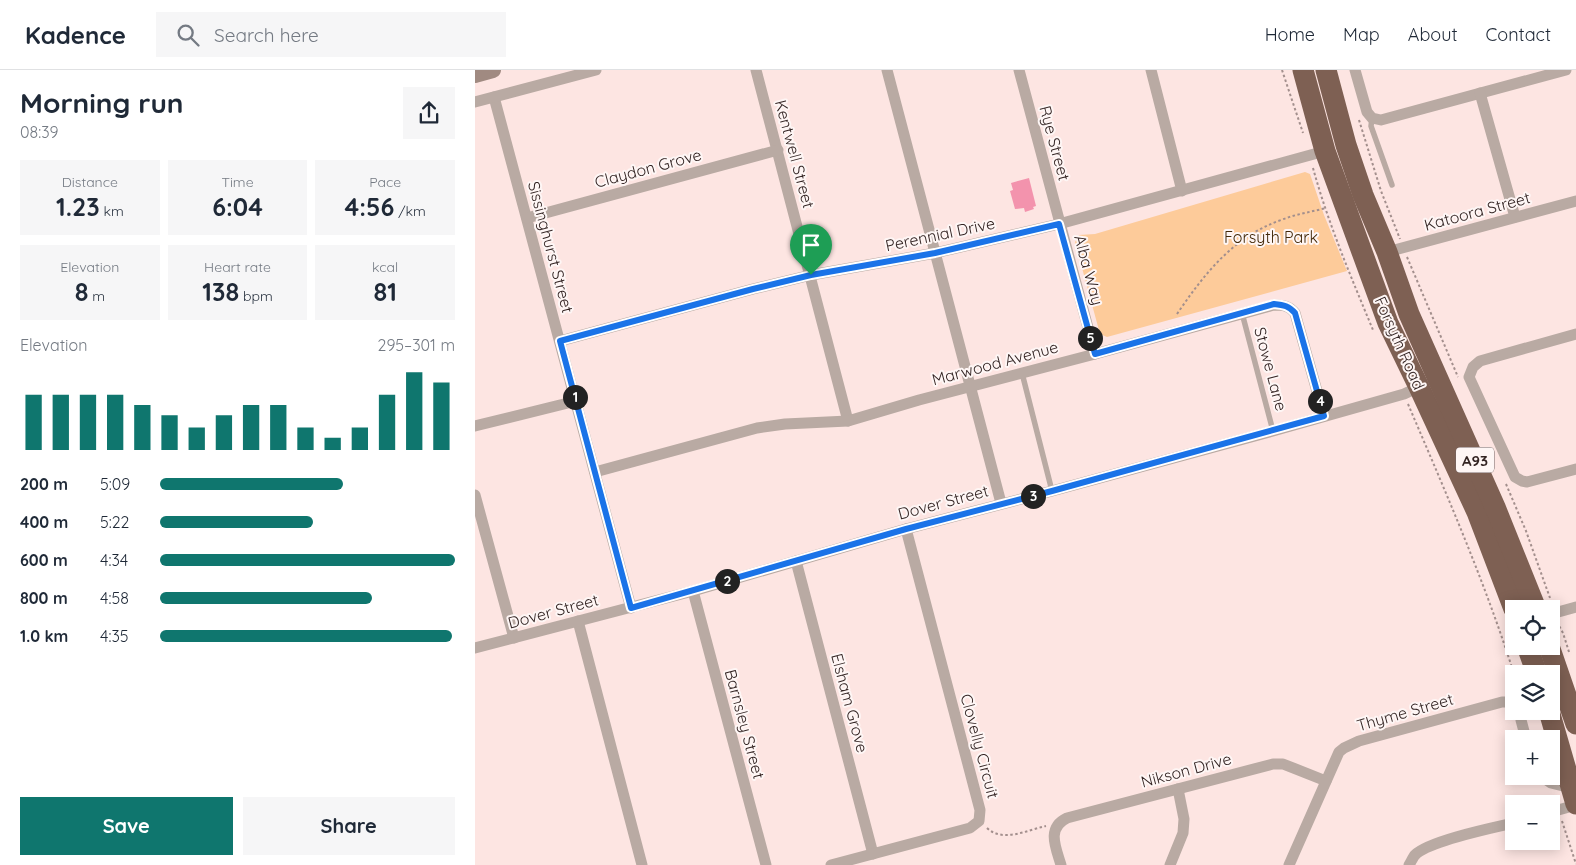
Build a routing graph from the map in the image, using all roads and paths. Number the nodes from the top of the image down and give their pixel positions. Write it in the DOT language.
graph roads {
  1 [pos="493,70"];
  2 [pos="596,70"];
  3 [pos="756,70"];
  4 [pos="887,70"];
  5 [pos="1019,70"];
  6 [pos="1151,70"];
  7 [pos="1303,70"];
  8 [pos="1326,70"];
  9 [pos="1355,70"];
  10 [pos="1566,70"];
  11 [pos="476,75"];
  12 [pos="1481,93"];
  13 [pos="494,97"];
  14 [pos="475,102"];
  15 [pos="1372,118"];
  16 [pos="1346,145"];
  17 [pos="778,150"];
  18 [pos="1325,151"];
  19 [pos="1391,186"];
  20 [pos="1181,191"];
  21 [pos="1576,202"];
  22 [pos="1326,208"];
  23 [pos="1515,217"];
  24 [pos="527,218"];
  25 [pos="1059,224"];
  26 [pos="1387,252"];
  27 [pos="935,253"];
  28 [pos="811,275"];
  29 [pos="1242,313"];
  30 [pos="1177,314"];
  31 [pos="1576,334"];
  32 [pos="560,341"];
  33 [pos="1095,354"];
  34 [pos="1022,373"];
  35 [pos="1429,383"];
  36 [pos="970,387"];
  37 [pos="576,401"];
  38 [pos="1324,416"];
  39 [pos="848,421"];
  40 [pos="475,426"];
  41 [pos="1273,431"];
  42 [pos="1576,469"];
  43 [pos="595,472"];
  44 [pos="1052,491"];
  45 [pos="475,495"];
  46 [pos="1001,503"];
  47 [pos="906,529"];
  48 [pos="480,533"];
  49 [pos="796,561"];
  50 [pos="693,591"];
  51 [pos="1511,600"];
  52 [pos="1531,600"];
  53 [pos="1576,607"];
  54 [pos="631,608"];
  55 [pos="1560,611"];
  56 [pos="578,621"];
  57 [pos="514,638"];
  58 [pos="475,648"];
  59 [pos="1552,655"];
  60 [pos="1505,702"];
  61 [pos="1555,720"];
  62 [pos="1576,724"];
  63 [pos="1567,738"];
  64 [pos="1326,781"];
  65 [pos="1555,785"];
  66 [pos="1177,789"];
  67 [pos="1574,799"];
  68 [pos="1560,807"];
  69 [pos="979,821"];
  70 [pos="1505,825"];
  71 [pos="1051,826"];
  72 [pos="873,854"];
  73 [pos="642,865"];
  74 [pos="766,865"];
  75 [pos="831,865"];
  76 [pos="1061,865"];
  77 [pos="1170,865"];
  78 [pos="1289,865"];
  79 [pos="1409,865"];
  1 -- 11 [label="main road"];
  2 -- 13 [label="street"];
  3 -- 17 [label="street, Kentwell Street"];
  4 -- 27 [label="street"];
  5 -- 25 [label="street, Rye Street"];
  6 -- 20 [label="street"];
  7 -- 18 [label="highway, Forsyth Road / A93"];
  8 -- 16 [label="highway, Forsyth Road / A93"];
  9 -- 15 [label="street"];
  10 -- 12 [label="street"];
  12 -- 15 [label="street"];
  12 -- 23 [label="street"];
  13 -- 14 [label="street"];
  13 -- 24 [label="street, Sissinghurst Street"];
  15 -- 19 [label="lane"];
  16 -- 18 [label="highway"];
  16 -- 26 [label="highway, Forsyth Road / A93"];
  17 -- 24 [label="street, Claydon Grove"];
  17 -- 28 [label="street, Kentwell Street"];
  18 -- 20 [label="street, Perennial Drive"];
  18 -- 35 [label="highway, Forsyth Road / A93"];
  20 -- 25 [label="street, Perennial Drive"];
  21 -- 23 [label="street, Katoora Street"];
  22 -- 30 [label="path"];
  23 -- 26 [label="street, Katoora Street"];
  24 -- 32 [label="street, Sissinghurst Street"];
  25 -- 27 [label="street, Perennial Drive"];
  25 -- 33 [label="street, Alba Way"];
  26 -- 35 [label="highway, Forsyth Road / A93"];
  27 -- 28 [label="street, Perennial Drive"];
  27 -- 36 [label="street"];
  28 -- 32 [label="street, Perennial Drive"];
  28 -- 39 [label="street, Kentwell Street"];
  29 -- 33 [label="street, Marwood Avenue"];
  29 -- 38 [label="street, Marwood Avenue"];
  29 -- 41 [label="lane, Stowe Lane"];
  31 -- 42 [label="street"];
  32 -- 37 [label="street, Sissinghurst Street"];
  33 -- 34 [label="street, Marwood Avenue"];
  34 -- 36 [label="street, Marwood Avenue"];
  34 -- 44 [label="lane"];
  35 -- 38 [label="street, Dover Street"];
  35 -- 51 [label="highway, Forsyth Road / A93"];
  35 -- 52 [label="highway, Forsyth Road / A93"];
  36 -- 39 [label="street, Marwood Avenue"];
  36 -- 46 [label="street"];
  37 -- 40 [label="street"];
  37 -- 43 [label="street, Sissinghurst Street"];
  38 -- 41 [label="street, Dover Street"];
  39 -- 43 [label="street, Marwood Avenue"];
  41 -- 44 [label="street, Dover Street"];
  43 -- 54 [label="street, Sissinghurst Street"];
  44 -- 46 [label="street, Dover Street"];
  45 -- 48 [label="street"];
  46 -- 47 [label="street, Dover Street"];
  47 -- 49 [label="street, Dover Street"];
  47 -- 69 [label="street, Clovelly Circuit"];
  48 -- 57 [label="street"];
  49 -- 50 [label="street, Dover Street"];
  49 -- 72 [label="street, Elsham Grove"];
  50 -- 54 [label="street, Dover Street"];
  50 -- 74 [label="street, Barnsley Street"];
  53 -- 55 [label="street"];
  54 -- 56 [label="street, Dover Street"];
  56 -- 57 [label="street, Dover Street"];
  56 -- 73 [label="street"];
  57 -- 58 [label="street, Dover Street"];
  59 -- 62 [label="highway"];
  60 -- 64 [label="street, Thyme Street"];
  61 -- 63 [label="highway"];
  63 -- 67 [label="highway"];
  64 -- 66 [label="street, Nikson Drive"];
  64 -- 78 [label="street, Thyme Street"];
  65 -- 67 [label="street"];
  66 -- 71 [label="street, Nikson Drive"];
  66 -- 77 [label="street"];
  67 -- 68 [label="street"];
  69 -- 71 [label="path"];
  69 -- 72 [label="street, Clovelly Circuit"];
  70 -- 79 [label="street"];
  71 -- 76 [label="street"];
  72 -- 75 [label="street, Clovelly Circuit"];
}
